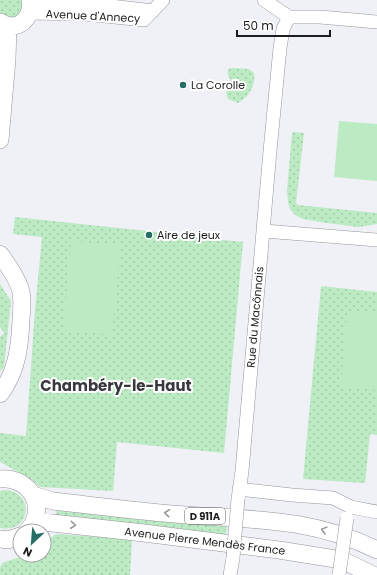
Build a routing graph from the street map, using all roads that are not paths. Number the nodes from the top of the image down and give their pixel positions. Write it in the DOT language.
graph roads {
  1 [pos="163,0"];
  2 [pos="264,0"];
  3 [pos="33,4"];
  4 [pos="289,17"];
  5 [pos="377,22"];
  6 [pos="4,23"];
  7 [pos="0,140"];
  8 [pos="264,231"];
  9 [pos="377,240"];
  10 [pos="0,254"];
  11 [pos="0,394"];
  12 [pos="0,480"];
  13 [pos="238,494"];
  14 [pos="33,495"];
  15 [pos="349,512"];
  16 [pos="377,512"];
  17 [pos="31,523"];
  18 [pos="52,527"];
  19 [pos="0,539"];
  20 [pos="12,539"];
  21 [pos="377,550"];
  22 [pos="230,575"];
  23 [pos="339,575"];
  24 [pos="373,575"];
  1 -- 3 [label="street, Avenue d'Annecy"];
  2 -- 4 [label="street"];
  3 -- 6 [label="main road"];
  4 -- 5 [label="street"];
  4 -- 8 [label="street, Rue du Macônnais"];
  6 -- 7 [label="main road"];
  8 -- 9 [label="street"];
  8 -- 13 [label="street, Rue du Macônnais"];
  10 -- 11 [label="main road"];
  12 -- 14 [label="main road"];
  13 -- 15 [label="street"];
  13 -- 22 [label="street, Rue du Macônnais, bridge"];
  14 -- 17 [label="main road"];
  21 -- 14 [label="main road, Avenue Pierre Mendès France / D 911A, one-way"];
  15 -- 16 [label="street"];
  15 -- 23 [label="street, bridge"];
  18 -- 24 [label="main road, Avenue Pierre Mendès France / D 911A, one-way"];
  19 -- 20 [label="main road"];
}
